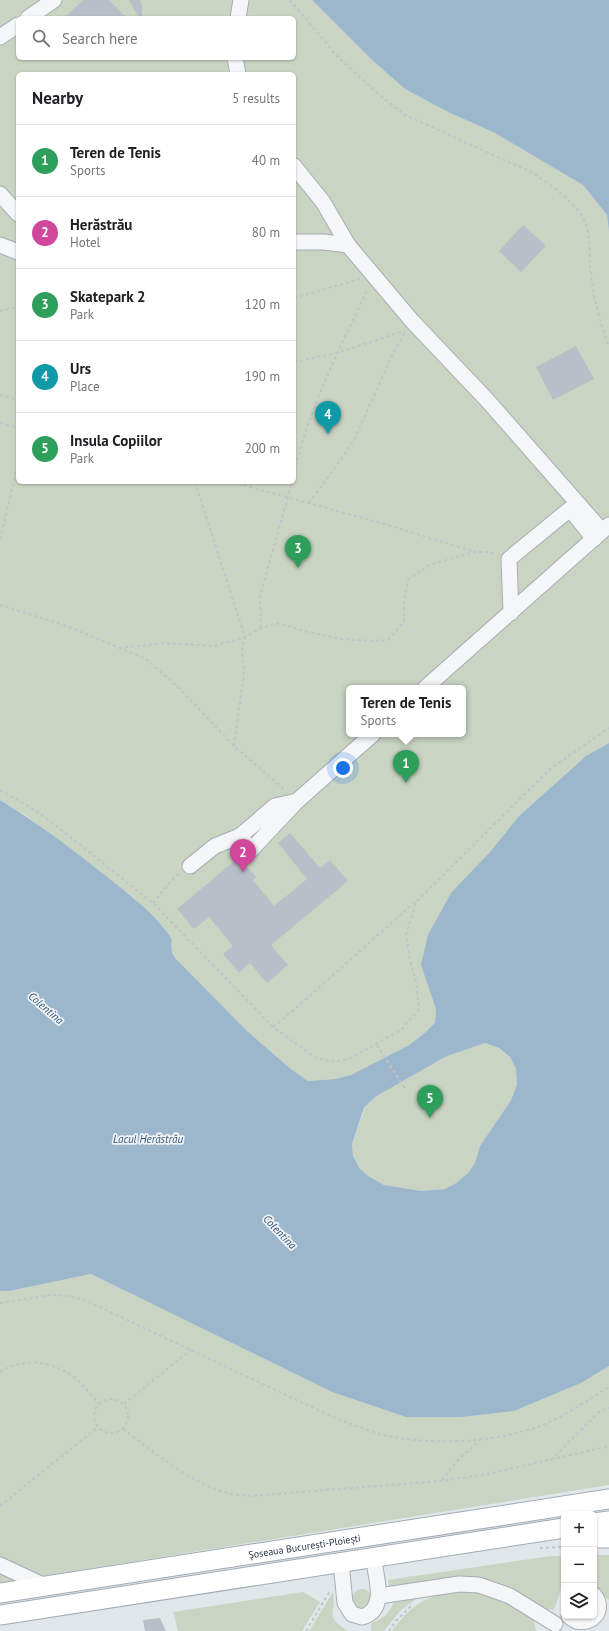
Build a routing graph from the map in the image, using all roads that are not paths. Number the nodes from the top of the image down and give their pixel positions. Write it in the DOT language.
graph roads {
  1 [pos="54,0"];
  2 [pos="241,0"];
  3 [pos="31,16"];
  4 [pos="238,16"];
  5 [pos="16,26"];
  6 [pos="0,37"];
  7 [pos="235,60"];
  8 [pos="238,72"];
  9 [pos="296,168"];
  10 [pos="0,194"];
  11 [pos="16,212"];
  12 [pos="296,242"];
  13 [pos="0,245"];
  14 [pos="348,245"];
  15 [pos="16,251"];
  16 [pos="604,529"];
  17 [pos="511,613"];
  18 [pos="429,685"];
  19 [pos="370,737"];
  20 [pos="190,866"];
  21 [pos="609,1499"];
  22 [pos="609,1521"];
  23 [pos="597,1523"];
  24 [pos="561,1528"];
  25 [pos="597,1538"];
  26 [pos="609,1538"];
  27 [pos="561,1539"];
  28 [pos="467,1542"];
  29 [pos="373,1557"];
  30 [pos="341,1562"];
  31 [pos="0,1565"];
  32 [pos="46,1586"];
  33 [pos="0,1593"];
  34 [pos="379,1596"];
  35 [pos="601,1604"];
  36 [pos="0,1615"];
  37 [pos="561,1616"];
  38 [pos="363,1624"];
  39 [pos="579,1625"];
  40 [pos="552,1627"];
  1 -- 3 [label="street"];
  2 -- 4 [label="street"];
  5 -- 6 [label="street"];
  7 -- 8 [label="street"];
  9 -- 14 [label="street"];
  10 -- 11 [label="street"];
  12 -- 14 [label="street"];
  13 -- 15 [label="street"];
  14 -- 16 [label="street"];
  16 -- 17 [label="street"];
  16 -- 17 [label="street"];
  17 -- 18 [label="street"];
  19 -- 20 [label="street"];
  21 -- 32 [label="main road, Șoseaua București-Ploiești"];
  22 -- 23 [label="main road"];
  24 -- 28 [label="main road"];
  25 -- 26 [label="main road"];
  27 -- 28 [label="main road"];
  28 -- 29 [label="main road"];
  29 -- 30 [label="main road"];
  29 -- 34 [label="street"];
  30 -- 36 [label="main road"];
  30 -- 38 [label="street"];
  31 -- 32 [label="street"];
  32 -- 33 [label="main road, Șoseaua București-Ploiești"];
  34 -- 38 [label="street"];
  34 -- 40 [label="street"];
  35 -- 39 [label="street"];
  37 -- 40 [label="street"];
}
